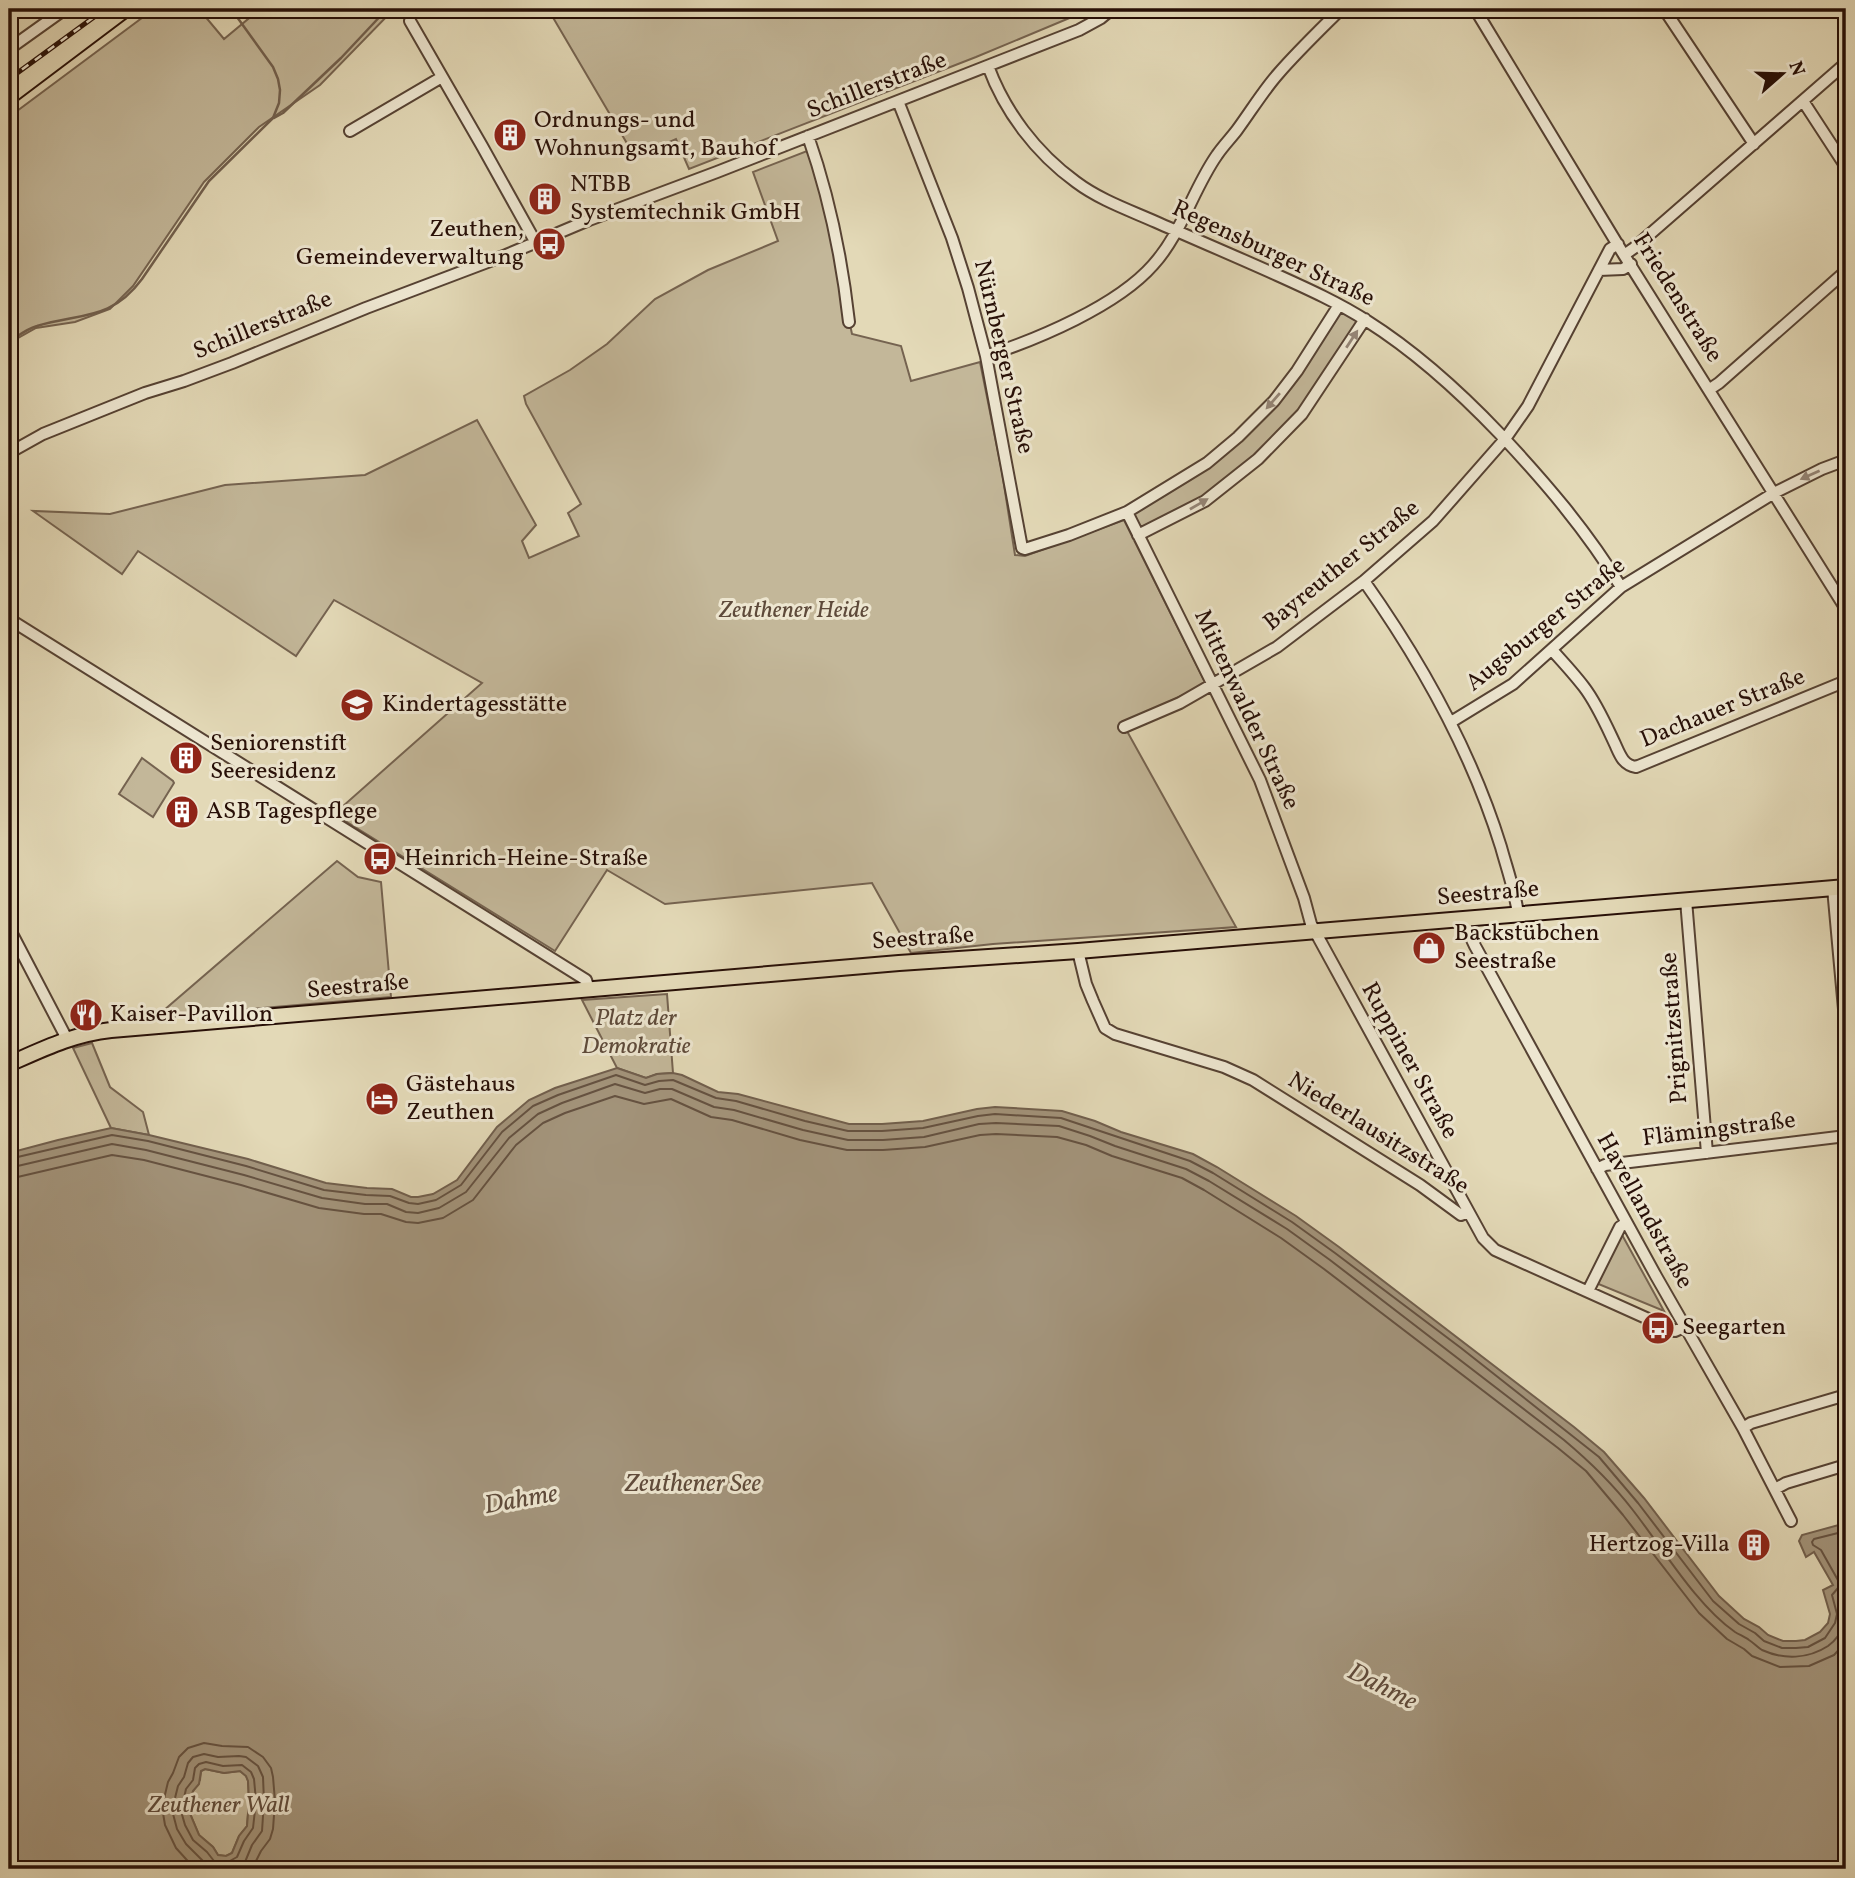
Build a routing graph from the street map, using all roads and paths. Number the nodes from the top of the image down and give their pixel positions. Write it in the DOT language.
graph roads {
  1 [pos="65,9"];
  2 [pos="1112,9"];
  3 [pos="1341,9"];
  4 [pos="1475,9"];
  5 [pos="1664,9"];
  6 [pos="410,22"];
  7 [pos="9,49"];
  8 [pos="1846,63"];
  9 [pos="988,66"];
  10 [pos="442,77"];
  11 [pos="898,101"];
  12 [pos="1803,101"];
  13 [pos="350,131"];
  14 [pos="808,136"];
  15 [pos="1754,144"];
  16 [pos="1846,167"];
  17 [pos="1177,231"];
  18 [pos="536,243"];
  19 [pos="1618,244"];
  20 [pos="1628,260"];
  21 [pos="1600,270"];
  22 [pos="1846,271"];
  23 [pos="1339,305"];
  24 [pos="1365,319"];
  25 [pos="849,322"];
  26 [pos="986,356"];
  27 [pos="1710,389"];
  28 [pos="1505,439"];
  29 [pos="9,453"];
  30 [pos="1846,460"];
  31 [pos="1774,493"];
  32 [pos="1127,512"];
  33 [pos="1138,535"];
  34 [pos="1364,581"];
  35 [pos="1621,587"];
  36 [pos="1846,609"];
  37 [pos="9,619"];
  38 [pos="1552,650"];
  39 [pos="1846,681"];
  40 [pos="1212,684"];
  41 [pos="1451,722"];
  42 [pos="1124,727"];
  43 [pos="1840,887"];
  44 [pos="1686,900"];
  45 [pos="1518,914"];
  46 [pos="1465,919"];
  47 [pos="9,928"];
  48 [pos="1315,931"];
  49 [pos="1079,951"];
  50 [pos="589,989"];
  51 [pos="1846,1031"];
  52 [pos="67,1039"];
  53 [pos="9,1065"];
  54 [pos="1846,1136"];
  55 [pos="1707,1153"];
  56 [pos="1597,1169"];
  57 [pos="1468,1212"];
  58 [pos="1626,1223"];
  59 [pos="1588,1291"];
  60 [pos="1684,1327"];
  61 [pos="1846,1395"];
  62 [pos="1743,1428"];
  63 [pos="1846,1465"];
  64 [pos="1775,1489"];
  65 [pos="1791,1521"];
  1 -- 7 [label="street"];
  2 -- 9 [label="street, Schillerstraße"];
  3 -- 17 [label="street"];
  4 -- 19 [label="street, Friedenstraße"];
  5 -- 15 [label="street"];
  6 -- 10 [label="street"];
  8 -- 12 [label="street"];
  9 -- 11 [label="street, Schillerstraße"];
  9 -- 17 [label="street, Regensburger Straße"];
  10 -- 13 [label="street"];
  10 -- 18 [label="street"];
  11 -- 14 [label="street, Schillerstraße"];
  11 -- 26 [label="street, Nürnberger Straße"];
  12 -- 15 [label="street"];
  12 -- 16 [label="street"];
  14 -- 18 [label="street, Schillerstraße"];
  14 -- 25 [label="street"];
  15 -- 20 [label="street"];
  17 -- 23 [label="street, Regensburger Straße"];
  17 -- 26 [label="street"];
  18 -- 29 [label="street, Schillerstraße"];
  19 -- 20 [label="street, Friedenstraße"];
  19 -- 21 [label="street, Bayreuther Straße"];
  20 -- 21 [label="street"];
  20 -- 27 [label="street, Friedenstraße"];
  21 -- 28 [label="street, Bayreuther Straße"];
  22 -- 27 [label="street"];
  23 -- 24 [label="street, Regensburger Straße"];
  23 -- 32 [label="street, one-way"];
  24 -- 28 [label="street, Regensburger Straße"];
  33 -- 24 [label="street, one-way"];
  26 -- 32 [label="street, Nürnberger Straße"];
  27 -- 31 [label="street, Friedenstraße"];
  28 -- 34 [label="street, Bayreuther Straße"];
  28 -- 35 [label="street, Regensburger Straße"];
  30 -- 31 [label="street, Augsburger Straße, one-way"];
  31 -- 35 [label="street, Augsburger Straße"];
  31 -- 36 [label="street, Friedenstraße"];
  32 -- 33 [label="street, Mittenwalder Straße"];
  33 -- 40 [label="street, Mittenwalder Straße"];
  34 -- 40 [label="street, Bayreuther Straße"];
  34 -- 41 [label="street"];
  35 -- 38 [label="street, Augsburger Straße"];
  37 -- 50 [label="street"];
  38 -- 39 [label="street, Dachauer Straße"];
  38 -- 41 [label="street, Augsburger Straße"];
  40 -- 42 [label="street, Bayreuther Straße"];
  40 -- 48 [label="street, Mittenwalder Straße"];
  41 -- 45 [label="street"];
  43 -- 44 [label="main road, Seestraße"];
  43 -- 51 [label="street"];
  44 -- 45 [label="main road, Seestraße"];
  44 -- 55 [label="street, Prignitzstraße"];
  45 -- 46 [label="main road, Seestraße"];
  46 -- 48 [label="main road, Seestraße"];
  46 -- 56 [label="street, Havellandstraße"];
  47 -- 52 [label="street"];
  48 -- 49 [label="main road, Seestraße"];
  48 -- 57 [label="street, Ruppiner Straße"];
  49 -- 50 [label="main road, Seestraße"];
  49 -- 57 [label="street, Niederlausitzstraße"];
  50 -- 52 [label="main road, Seestraße"];
  52 -- 53 [label="main road, Seestraße"];
  54 -- 55 [label="street, Flämingstraße"];
  55 -- 56 [label="street, Flämingstraße"];
  56 -- 58 [label="street, Havellandstraße"];
  57 -- 59 [label="street, Niederlausitzstraße"];
  58 -- 59 [label="street"];
  58 -- 60 [label="street, Havellandstraße"];
  59 -- 60 [label="street, Niederlausitzstraße"];
  60 -- 62 [label="street, Havellandstraße"];
  61 -- 62 [label="street"];
  62 -- 64 [label="street, Havellandstraße"];
  63 -- 64 [label="street"];
  64 -- 65 [label="street, Havellandstraße"];
}
